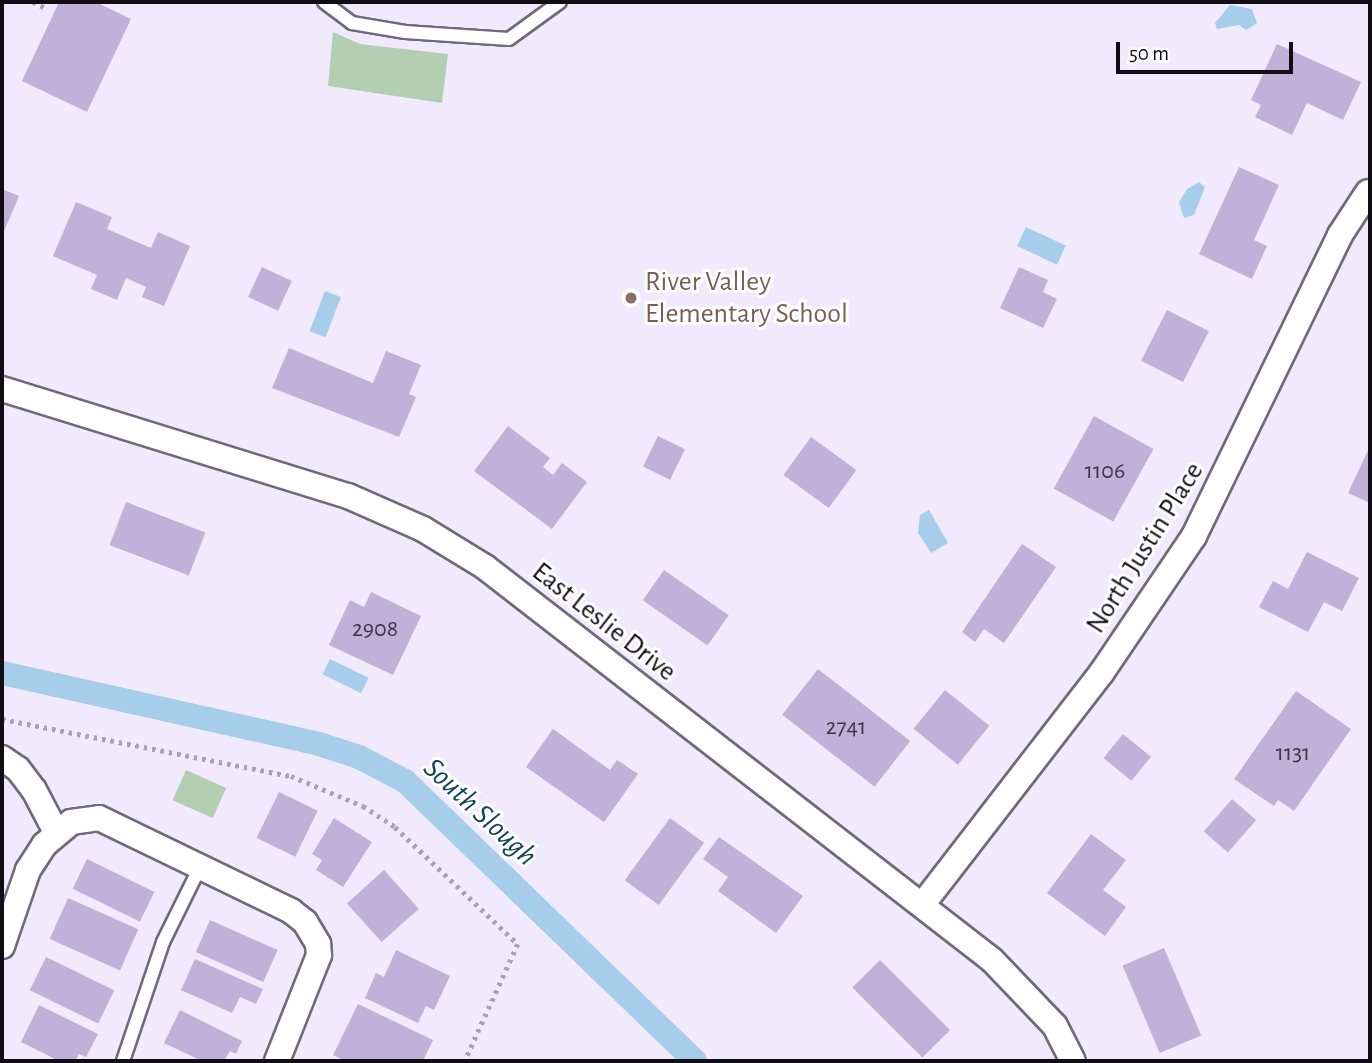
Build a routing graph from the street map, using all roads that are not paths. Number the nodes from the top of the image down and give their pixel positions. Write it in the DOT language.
graph roads {
  1 [pos="324,2"];
  2 [pos="560,2"];
  3 [pos="1368,192"];
  4 [pos="2,389"];
  5 [pos="2,758"];
  6 [pos="56,832"];
  7 [pos="200,867"];
  8 [pos="922,905"];
  9 [pos="2,946"];
  10 [pos="123,1061"];
  11 [pos="277,1061"];
  12 [pos="1073,1061"];
  1 -- 2 [label="lane"];
  3 -- 8 [label="street, North Justin Place"];
  4 -- 8 [label="street, East Leslie Drive"];
  5 -- 6 [label="street"];
  6 -- 7 [label="street"];
  6 -- 9 [label="street"];
  7 -- 10 [label="lane"];
  7 -- 11 [label="street"];
  8 -- 12 [label="street, East Leslie Drive"];
}
